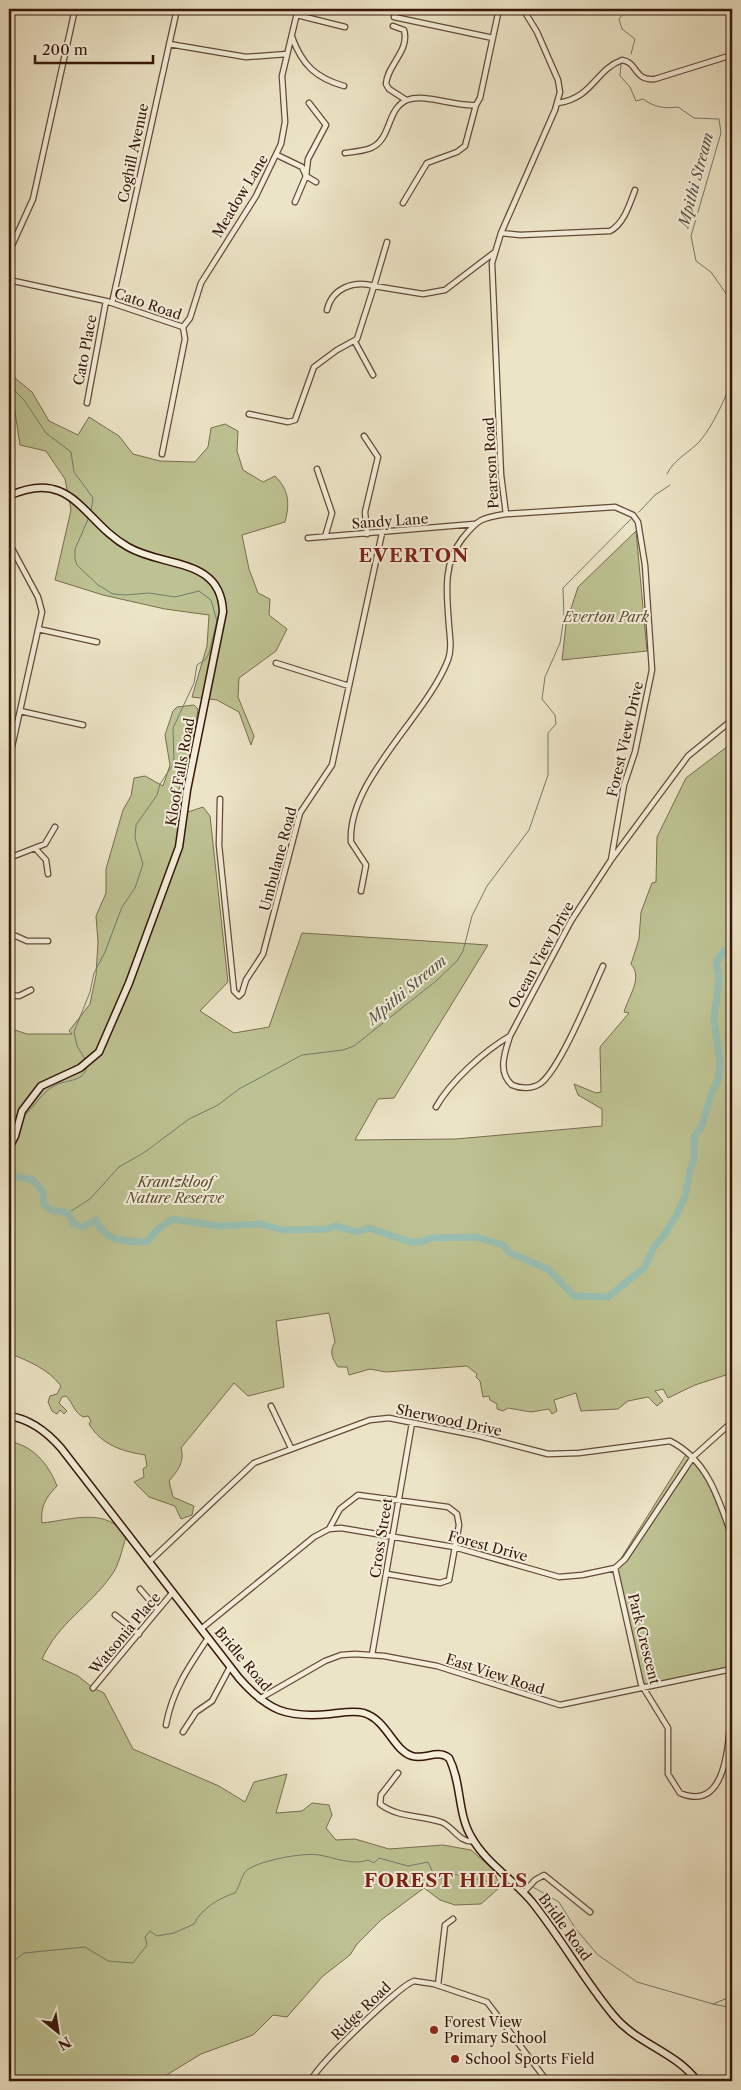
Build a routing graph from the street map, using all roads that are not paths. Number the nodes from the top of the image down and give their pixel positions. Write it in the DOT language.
graph roads {
  1 [pos="75,9"];
  2 [pos="177,9"];
  3 [pos="298,9"];
  4 [pos="498,9"];
  5 [pos="523,9"];
  6 [pos="297,16"];
  7 [pos="394,17"];
  8 [pos="393,26"];
  9 [pos="345,27"];
  10 [pos="292,37"];
  11 [pos="493,38"];
  12 [pos="169,44"];
  13 [pos="287,54"];
  14 [pos="732,55"];
  15 [pos="344,86"];
  16 [pos="406,100"];
  17 [pos="558,102"];
  18 [pos="309,103"];
  19 [pos="476,105"];
  20 [pos="345,153"];
  21 [pos="277,155"];
  22 [pos="306,176"];
  23 [pos="316,182"];
  24 [pos="635,190"];
  25 [pos="295,202"];
  26 [pos="403,204"];
  27 [pos="501,233"];
  28 [pos="387,242"];
  29 [pos="9,252"];
  30 [pos="495,252"];
  31 [pos="9,280"];
  32 [pos="374,286"];
  33 [pos="106,301"];
  34 [pos="112,303"];
  35 [pos="327,310"];
  36 [pos="183,327"];
  37 [pos="355,342"];
  38 [pos="373,375"];
  39 [pos="87,403"];
  40 [pos="249,414"];
  41 [pos="364,436"];
  42 [pos="162,454"];
  43 [pos="317,469"];
  44 [pos="9,496"];
  45 [pos="506,514"];
  46 [pos="474,524"];
  47 [pos="382,533"];
  48 [pos="367,534"];
  49 [pos="325,537"];
  50 [pos="308,538"];
  51 [pos="9,543"];
  52 [pos="38,629"];
  53 [pos="97,642"];
  54 [pos="276,663"];
  55 [pos="349,686"];
  56 [pos="20,711"];
  57 [pos="732,720"];
  58 [pos="83,725"];
  59 [pos="9,760"];
  60 [pos="220,800"];
  61 [pos="55,827"];
  62 [pos="35,848"];
  63 [pos="9,858"];
  64 [pos="611,860"];
  65 [pos="48,874"];
  66 [pos="361,891"];
  67 [pos="9,896"];
  68 [pos="9,906"];
  69 [pos="9,933"];
  70 [pos="48,941"];
  71 [pos="603,966"];
  72 [pos="31,990"];
  73 [pos="9,995"];
  74 [pos="510,1036"];
  75 [pos="436,1108"];
  76 [pos="9,1148"];
  77 [pos="271,1406"];
  78 [pos="9,1416"];
  79 [pos="732,1422"];
  80 [pos="412,1423"];
  81 [pos="291,1448"];
  82 [pos="693,1457"];
  83 [pos="399,1500"];
  84 [pos="329,1529"];
  85 [pos="393,1536"];
  86 [pos="732,1537"];
  87 [pos="454,1547"];
  88 [pos="150,1561"];
  89 [pos="615,1568"];
  90 [pos="387,1574"];
  91 [pos="140,1589"];
  92 [pos="173,1592"];
  93 [pos="158,1610"];
  94 [pos="114,1615"];
  95 [pos="202,1629"];
  96 [pos="139,1634"];
  97 [pos="208,1638"];
  98 [pos="372,1655"];
  99 [pos="230,1667"];
  100 [pos="732,1669"];
  101 [pos="94,1688"];
  102 [pos="642,1688"];
  103 [pos="259,1699"];
  104 [pos="732,1705"];
  105 [pos="166,1725"];
  106 [pos="183,1732"];
  107 [pos="398,1773"];
  108 [pos="473,1841"];
  109 [pos="524,1892"];
  110 [pos="590,1912"];
  111 [pos="453,1919"];
  112 [pos="438,1985"];
  113 [pos="311,2081"];
  114 [pos="547,2081"];
  115 [pos="697,2081"];
  1 -- 29 [label="street"];
  2 -- 12 [label="street, Coghill Avenue"];
  3 -- 6 [label="street, Meadow Lane"];
  4 -- 11 [label="street"];
  5 -- 17 [label="street"];
  6 -- 9 [label="street"];
  6 -- 10 [label="street, Meadow Lane"];
  7 -- 11 [label="street"];
  8 -- 16 [label="street"];
  10 -- 13 [label="street, Meadow Lane"];
  10 -- 15 [label="street"];
  11 -- 19 [label="street"];
  12 -- 13 [label="street"];
  12 -- 34 [label="street, Coghill Avenue"];
  13 -- 21 [label="street, Meadow Lane"];
  14 -- 17 [label="street"];
  16 -- 19 [label="street"];
  16 -- 20 [label="street"];
  17 -- 27 [label="street, Pearson Road"];
  18 -- 22 [label="street"];
  19 -- 26 [label="street"];
  21 -- 22 [label="street"];
  21 -- 36 [label="street, Meadow Lane"];
  22 -- 23 [label="street"];
  22 -- 25 [label="street"];
  24 -- 27 [label="street"];
  27 -- 30 [label="street, Pearson Road"];
  28 -- 32 [label="street"];
  30 -- 32 [label="street"];
  30 -- 45 [label="street, Pearson Road"];
  31 -- 33 [label="street, Cato Road"];
  32 -- 35 [label="street"];
  32 -- 37 [label="street"];
  33 -- 34 [label="street, Cato Road"];
  33 -- 39 [label="street, Cato Place"];
  34 -- 36 [label="street, Cato Road"];
  36 -- 42 [label="street, Cato Road"];
  37 -- 38 [label="street"];
  37 -- 40 [label="street"];
  41 -- 48 [label="street"];
  43 -- 49 [label="street"];
  44 -- 76 [label="main road, Kloof Falls Road"];
  45 -- 46 [label="street, Pearson Road"];
  45 -- 64 [label="street, Forest View Drive"];
  46 -- 47 [label="street, Sandy Lane"];
  46 -- 66 [label="street, Pearson Road"];
  47 -- 48 [label="street, Sandy Lane"];
  47 -- 55 [label="street, Umbulane Road"];
  48 -- 49 [label="street, Sandy Lane"];
  49 -- 50 [label="street, Sandy Lane"];
  51 -- 52 [label="street"];
  52 -- 53 [label="street"];
  52 -- 56 [label="street"];
  54 -- 55 [label="street"];
  55 -- 60 [label="street, Umbulane Road"];
  56 -- 58 [label="street"];
  56 -- 59 [label="street"];
  57 -- 64 [label="street, Ocean View Drive"];
  61 -- 62 [label="street"];
  62 -- 63 [label="street"];
  62 -- 65 [label="street"];
  64 -- 74 [label="street, Ocean View Drive"];
  67 -- 68 [label="street"];
  69 -- 70 [label="street"];
  71 -- 74 [label="street, Ocean View Drive"];
  72 -- 73 [label="street"];
  74 -- 75 [label="street"];
  77 -- 81 [label="street"];
  78 -- 88 [label="main road, Bridle Road"];
  79 -- 82 [label="street"];
  80 -- 81 [label="street, Sherwood Drive"];
  80 -- 82 [label="street, Sherwood Drive"];
  80 -- 83 [label="street, Cross Street"];
  81 -- 88 [label="street, Sherwood Drive"];
  82 -- 86 [label="street"];
  82 -- 89 [label="street"];
  83 -- 84 [label="street"];
  83 -- 85 [label="street, Cross Street"];
  83 -- 87 [label="street"];
  84 -- 85 [label="street, Forest Drive"];
  84 -- 95 [label="street"];
  85 -- 87 [label="street, Forest Drive"];
  85 -- 90 [label="street, Cross Street"];
  87 -- 89 [label="street, Forest Drive"];
  87 -- 90 [label="street"];
  88 -- 92 [label="main road, Bridle Road"];
  89 -- 102 [label="street, Park Crescent"];
  90 -- 98 [label="street, Cross Street"];
  91 -- 93 [label="street"];
  92 -- 93 [label="street, Watsonia Place"];
  92 -- 95 [label="main road, Bridle Road"];
  93 -- 96 [label="street, Watsonia Place"];
  94 -- 96 [label="street"];
  95 -- 97 [label="main road, Bridle Road"];
  96 -- 101 [label="street, Watsonia Place"];
  97 -- 99 [label="main road, Bridle Road"];
  97 -- 105 [label="street"];
  98 -- 102 [label="street, East View Road"];
  98 -- 103 [label="street, East View Road"];
  99 -- 103 [label="main road, Bridle Road"];
  99 -- 106 [label="street"];
  100 -- 102 [label="street, East View Road"];
  102 -- 104 [label="street, Park Crescent"];
  103 -- 108 [label="main road, Bridle Road"];
  107 -- 108 [label="street"];
  108 -- 109 [label="main road, Bridle Road"];
  109 -- 110 [label="street"];
  109 -- 115 [label="main road, Bridle Road"];
  111 -- 112 [label="street"];
  112 -- 113 [label="street, Ridge Road"];
  112 -- 114 [label="street, Ridge Road"];
}
